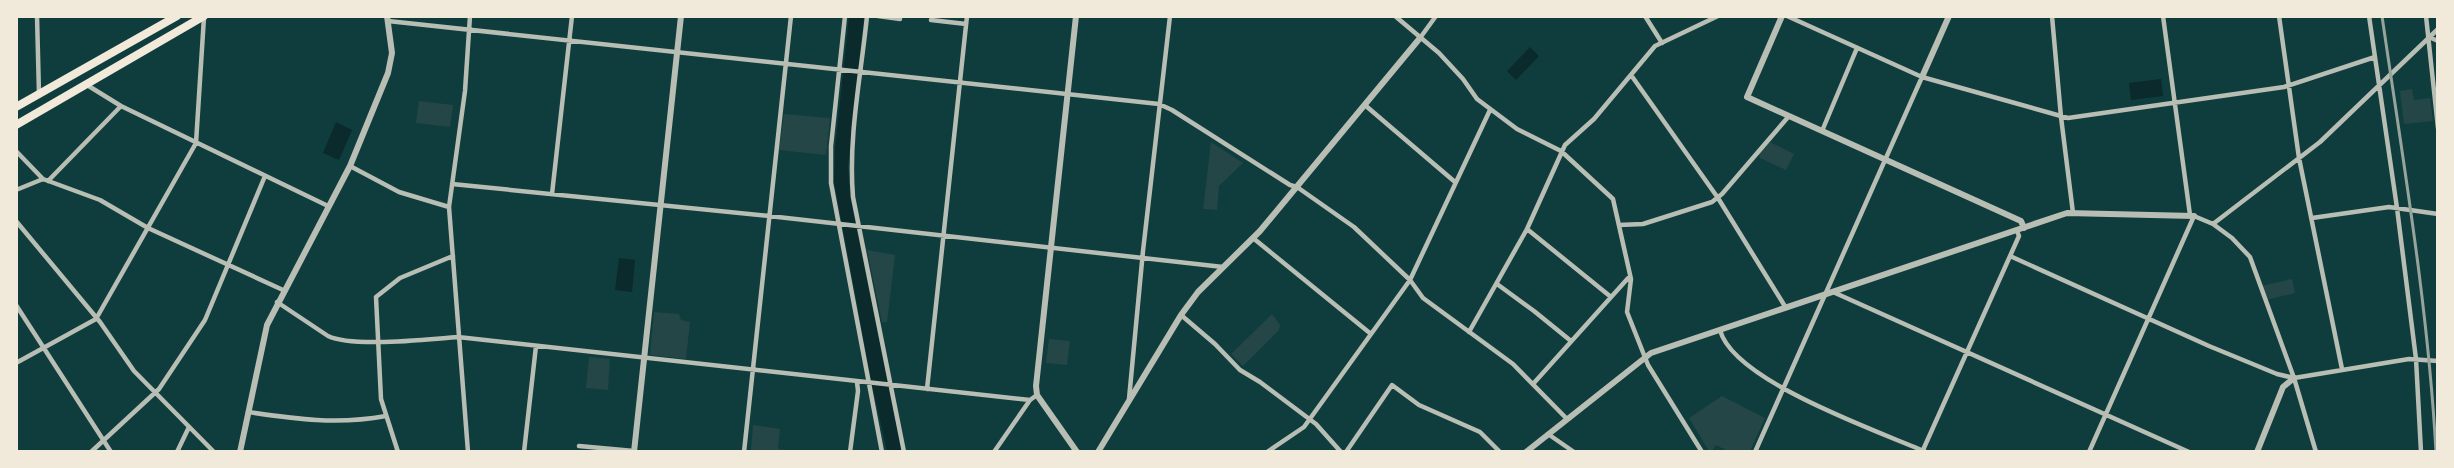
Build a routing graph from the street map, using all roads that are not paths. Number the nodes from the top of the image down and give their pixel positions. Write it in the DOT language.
graph roads {
  1 [pos="37,16"];
  2 [pos="178,16"];
  3 [pos="470,16"];
  4 [pos="572,16"];
  5 [pos="681,16"];
  6 [pos="791,16"];
  7 [pos="845,16"];
  8 [pos="867,16"];
  9 [pos="878,16"];
  10 [pos="967,16"];
  11 [pos="1076,16"];
  12 [pos="1170,16"];
  13 [pos="1395,16"];
  14 [pos="1436,16"];
  15 [pos="1645,16"];
  16 [pos="1718,16"];
  17 [pos="1782,16"];
  18 [pos="1787,16"];
  19 [pos="1948,16"];
  20 [pos="2052,16"];
  21 [pos="2163,16"];
  22 [pos="2278,16"];
  23 [pos="2369,16"];
  24 [pos="2426,16"];
  25 [pos="204,17"];
  26 [pos="387,19"];
  27 [pos="900,19"];
  28 [pos="930,20"];
  29 [pos="966,24"];
  30 [pos="189,26"];
  31 [pos="471,28"];
  32 [pos="2438,29"];
  33 [pos="2429,37"];
  34 [pos="1420,38"];
  35 [pos="569,40"];
  36 [pos="2438,41"];
  37 [pos="1662,43"];
  38 [pos="1857,48"];
  39 [pos="677,51"];
  40 [pos="2375,57"];
  41 [pos="786,63"];
  42 [pos="841,70"];
  43 [pos="860,71"];
  44 [pos="1631,75"];
  45 [pos="1922,77"];
  46 [pos="959,81"];
  47 [pos="85,84"];
  48 [pos="2288,85"];
  49 [pos="2379,86"];
  50 [pos="39,94"];
  51 [pos="1068,94"];
  52 [pos="2175,102"];
  53 [pos="1159,104"];
  54 [pos="121,106"];
  55 [pos="1366,106"];
  56 [pos="16,107"];
  57 [pos="1490,110"];
  58 [pos="1789,116"];
  59 [pos="2061,117"];
  60 [pos="16,125"];
  61 [pos="2438,128"];
  62 [pos="1822,131"];
  63 [pos="196,143"];
  64 [pos="16,151"];
  65 [pos="1562,151"];
  66 [pos="2299,158"];
  67 [pos="1886,160"];
  68 [pos="350,166"];
  69 [pos="265,176"];
  70 [pos="46,180"];
  71 [pos="1455,182"];
  72 [pos="452,184"];
  73 [pos="1297,187"];
  74 [pos="16,190"];
  75 [pos="552,194"];
  76 [pos="1718,198"];
  77 [pos="661,205"];
  78 [pos="328,206"];
  79 [pos="449,207"];
  80 [pos="2397,208"];
  81 [pos="2073,213"];
  82 [pos="2438,214"];
  83 [pos="2192,215"];
  84 [pos="769,216"];
  85 [pos="2312,218"];
  86 [pos="16,221"];
  87 [pos="839,224"];
  88 [pos="2214,224"];
  89 [pos="1619,225"];
  90 [pos="858,226"];
  91 [pos="148,228"];
  92 [pos="1527,229"];
  93 [pos="2020,230"];
  94 [pos="942,236"];
  95 [pos="1253,238"];
  96 [pos="1051,248"];
  97 [pos="453,256"];
  98 [pos="2010,256"];
  99 [pos="1143,258"];
  100 [pos="228,266"];
  101 [pos="1223,267"];
  102 [pos="1630,276"];
  103 [pos="1410,280"];
  104 [pos="1497,284"];
  105 [pos="283,290"];
  106 [pos="1832,292"];
  107 [pos="1825,294"];
  108 [pos="1611,297"];
  109 [pos="277,302"];
  110 [pos="16,305"];
  111 [pos="1786,308"];
  112 [pos="1181,315"];
  113 [pos="96,319"];
  114 [pos="2148,319"];
  115 [pos="1720,330"];
  116 [pos="1469,332"];
  117 [pos="1371,334"];
  118 [pos="458,337"];
  119 [pos="1571,341"];
  120 [pos="378,342"];
  121 [pos="536,346"];
  122 [pos="45,348"];
  123 [pos="1966,353"];
  124 [pos="1646,356"];
  125 [pos="644,358"];
  126 [pos="2416,359"];
  127 [pos="2438,361"];
  128 [pos="16,363"];
  129 [pos="2342,369"];
  130 [pos="754,370"];
  131 [pos="2294,378"];
  132 [pos="857,382"];
  133 [pos="870,383"];
  134 [pos="1533,384"];
  135 [pos="890,385"];
  136 [pos="927,389"];
  137 [pos="1783,389"];
  138 [pos="155,394"];
  139 [pos="1037,395"];
  140 [pos="1129,399"];
  141 [pos="1030,400"];
  142 [pos="248,412"];
  143 [pos="2106,415"];
  144 [pos="386,416"];
  145 [pos="1567,419"];
  146 [pos="1310,420"];
  147 [pos="189,427"];
  148 [pos="1548,434"];
  149 [pos="104,441"];
  150 [pos="579,446"];
  151 [pos="634,451"];
  152 [pos="1924,451"];
  153 [pos="91,452"];
  154 [pos="111,452"];
  155 [pos="177,452"];
  156 [pos="214,452"];
  157 [pos="240,452"];
  158 [pos="398,452"];
  159 [pos="468,452"];
  160 [pos="524,452"];
  161 [pos="744,452"];
  162 [pos="850,452"];
  163 [pos="882,452"];
  164 [pos="904,452"];
  165 [pos="993,452"];
  166 [pos="1077,452"];
  167 [pos="1098,452"];
  168 [pos="1267,452"];
  169 [pos="1341,452"];
  170 [pos="1346,452"];
  171 [pos="1500,452"];
  172 [pos="1526,452"];
  173 [pos="1574,452"];
  174 [pos="1702,452"];
  175 [pos="1755,452"];
  176 [pos="2089,452"];
  177 [pos="2189,452"];
  178 [pos="2256,452"];
  179 [pos="2316,452"];
  180 [pos="2421,452"];
  1 -- 50 [label="street"];
  2 -- 30 [label="street"];
  2 -- 50 [label="highway"];
  3 -- 31 [label="street"];
  4 -- 35 [label="street"];
  5 -- 39 [label="street"];
  6 -- 41 [label="street"];
  7 -- 42 [label="street"];
  8 -- 43 [label="street"];
  9 -- 27 [label="street"];
  10 -- 29 [label="street"];
  11 -- 51 [label="street"];
  12 -- 53 [label="street"];
  13 -- 34 [label="street"];
  14 -- 34 [label="street"];
  15 -- 37 [label="street"];
  16 -- 37 [label="street"];
  17 -- 58 [label="street"];
  18 -- 38 [label="street"];
  19 -- 45 [label="street"];
  20 -- 59 [label="street"];
  21 -- 52 [label="street"];
  22 -- 48 [label="street"];
  23 -- 40 [label="street"];
  24 -- 33 [label="street"];
  25 -- 30 [label="highway"];
  25 -- 63 [label="street"];
  26 -- 31 [label="street"];
  26 -- 68 [label="street"];
  28 -- 29 [label="street"];
  29 -- 46 [label="street"];
  30 -- 47 [label="highway"];
  31 -- 35 [label="street"];
  31 -- 72 [label="street"];
  32 -- 33 [label="street"];
  33 -- 36 [label="street"];
  33 -- 49 [label="street"];
  33 -- 61 [label="street"];
  34 -- 55 [label="street"];
  34 -- 57 [label="street"];
  35 -- 39 [label="street"];
  35 -- 75 [label="street"];
  37 -- 44 [label="street"];
  38 -- 45 [label="street"];
  38 -- 62 [label="street"];
  39 -- 41 [label="street"];
  39 -- 77 [label="street"];
  40 -- 48 [label="street"];
  40 -- 49 [label="street"];
  41 -- 42 [label="street"];
  41 -- 84 [label="street"];
  42 -- 43 [label="street"];
  42 -- 87 [label="street"];
  43 -- 46 [label="street"];
  43 -- 90 [label="street"];
  44 -- 65 [label="street"];
  44 -- 76 [label="street"];
  45 -- 59 [label="street"];
  45 -- 67 [label="street"];
  46 -- 51 [label="street"];
  46 -- 94 [label="street"];
  47 -- 54 [label="street"];
  47 -- 60 [label="highway"];
  48 -- 52 [label="street"];
  48 -- 66 [label="street"];
  49 -- 66 [label="street"];
  49 -- 80 [label="street"];
  50 -- 56 [label="highway"];
  51 -- 53 [label="street"];
  51 -- 96 [label="street"];
  52 -- 59 [label="street"];
  52 -- 83 [label="street"];
  53 -- 73 [label="street"];
  53 -- 99 [label="street"];
  54 -- 63 [label="street"];
  54 -- 70 [label="street"];
  55 -- 71 [label="street"];
  55 -- 73 [label="street"];
  57 -- 65 [label="street"];
  57 -- 71 [label="street"];
  58 -- 62 [label="street"];
  58 -- 76 [label="street"];
  59 -- 81 [label="street"];
  62 -- 67 [label="street"];
  63 -- 69 [label="street"];
  63 -- 91 [label="street"];
  64 -- 70 [label="street"];
  65 -- 89 [label="street"];
  65 -- 92 [label="street"];
  66 -- 85 [label="street"];
  66 -- 88 [label="street"];
  67 -- 93 [label="street"];
  67 -- 107 [label="street"];
  68 -- 78 [label="street"];
  68 -- 79 [label="street"];
  69 -- 78 [label="street"];
  69 -- 100 [label="street"];
  70 -- 74 [label="street"];
  70 -- 91 [label="street"];
  71 -- 103 [label="street"];
  72 -- 75 [label="street"];
  72 -- 79 [label="street"];
  73 -- 95 [label="street"];
  73 -- 103 [label="street"];
  75 -- 77 [label="street"];
  76 -- 89 [label="street"];
  76 -- 111 [label="street"];
  77 -- 84 [label="street"];
  77 -- 125 [label="street"];
  78 -- 105 [label="street"];
  79 -- 97 [label="street"];
  80 -- 82 [label="street"];
  80 -- 85 [label="street"];
  80 -- 126 [label="street"];
  81 -- 83 [label="street"];
  81 -- 93 [label="street"];
  83 -- 88 [label="street"];
  83 -- 114 [label="street"];
  84 -- 87 [label="street"];
  84 -- 130 [label="street"];
  85 -- 129 [label="street"];
  86 -- 113 [label="street"];
  87 -- 90 [label="street"];
  87 -- 133 [label="street"];
  88 -- 131 [label="street"];
  89 -- 102 [label="street"];
  90 -- 94 [label="street"];
  90 -- 135 [label="street"];
  91 -- 100 [label="street"];
  91 -- 113 [label="street"];
  92 -- 104 [label="street"];
  92 -- 108 [label="street"];
  93 -- 98 [label="street"];
  93 -- 106 [label="street"];
  94 -- 96 [label="street"];
  94 -- 136 [label="street"];
  95 -- 101 [label="street"];
  95 -- 117 [label="street"];
  96 -- 99 [label="street"];
  96 -- 139 [label="street"];
  97 -- 118 [label="street"];
  97 -- 120 [label="street"];
  98 -- 114 [label="street"];
  98 -- 123 [label="street"];
  99 -- 101 [label="street"];
  99 -- 140 [label="street"];
  100 -- 105 [label="street"];
  100 -- 138 [label="street"];
  101 -- 112 [label="street"];
  102 -- 108 [label="street"];
  102 -- 124 [label="street"];
  103 -- 116 [label="street"];
  103 -- 117 [label="street"];
  104 -- 116 [label="street"];
  104 -- 119 [label="street"];
  105 -- 109 [label="street"];
  106 -- 107 [label="street"];
  106 -- 123 [label="street"];
  107 -- 111 [label="street"];
  107 -- 137 [label="street"];
  108 -- 119 [label="street"];
  109 -- 120 [label="street"];
  109 -- 142 [label="street"];
  110 -- 122 [label="street"];
  111 -- 115 [label="street"];
  112 -- 140 [label="street"];
  112 -- 146 [label="street"];
  113 -- 122 [label="street"];
  113 -- 138 [label="street"];
  114 -- 131 [label="street"];
  114 -- 143 [label="street"];
  115 -- 124 [label="street"];
  115 -- 137 [label="street"];
  116 -- 134 [label="street"];
  117 -- 146 [label="street"];
  118 -- 120 [label="street"];
  118 -- 121 [label="street"];
  118 -- 159 [label="street"];
  119 -- 134 [label="street"];
  120 -- 144 [label="street"];
  121 -- 125 [label="street"];
  121 -- 160 [label="street"];
  122 -- 128 [label="street"];
  122 -- 149 [label="street"];
  123 -- 143 [label="street"];
  123 -- 152 [label="street"];
  124 -- 145 [label="street"];
  124 -- 174 [label="street"];
  125 -- 130 [label="street"];
  125 -- 151 [label="street"];
  126 -- 127 [label="street"];
  126 -- 129 [label="street"];
  126 -- 180 [label="street"];
  129 -- 131 [label="street"];
  130 -- 132 [label="street"];
  130 -- 161 [label="street"];
  131 -- 178 [label="street"];
  131 -- 179 [label="street"];
  132 -- 133 [label="street"];
  132 -- 162 [label="street"];
  133 -- 135 [label="street"];
  133 -- 163 [label="street"];
  134 -- 145 [label="street"];
  135 -- 136 [label="street"];
  135 -- 164 [label="street"];
  136 -- 141 [label="street"];
  137 -- 152 [label="street"];
  137 -- 175 [label="street"];
  138 -- 147 [label="street"];
  138 -- 149 [label="street"];
  139 -- 141 [label="street"];
  139 -- 166 [label="street"];
  140 -- 167 [label="street"];
  141 -- 165 [label="street"];
  142 -- 144 [label="street"];
  142 -- 157 [label="street"];
  143 -- 176 [label="street"];
  143 -- 177 [label="street"];
  144 -- 158 [label="street"];
  145 -- 148 [label="street"];
  146 -- 168 [label="street"];
  146 -- 169 [label="street"];
  147 -- 155 [label="street"];
  147 -- 156 [label="street"];
  148 -- 172 [label="street"];
  148 -- 173 [label="street"];
  149 -- 153 [label="street"];
  149 -- 154 [label="street"];
  150 -- 151 [label="street"];
  170 -- 171 [label="street"];
}
